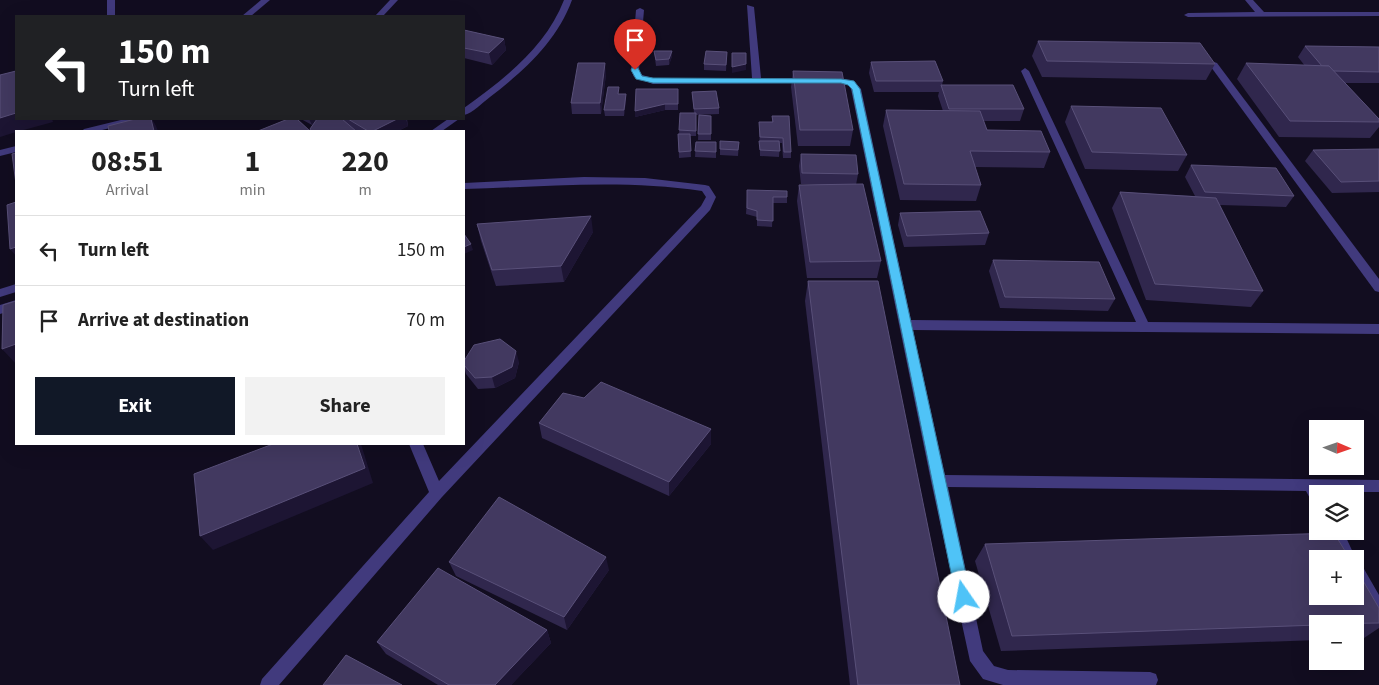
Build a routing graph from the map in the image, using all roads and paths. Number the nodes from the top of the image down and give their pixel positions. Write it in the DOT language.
graph roads {
  1 [pos="111,0"];
  2 [pos="266,0"];
  3 [pos="394,0"];
  4 [pos="568,0"];
  5 [pos="1249,0"];
  6 [pos="750,7"];
  7 [pos="640,10"];
  8 [pos="1261,14"];
  9 [pos="1379,14"];
  10 [pos="111,15"];
  11 [pos="247,15"];
  12 [pos="380,15"];
  13 [pos="1188,15"];
  14 [pos="1214,65"];
  15 [pos="1025,71"];
  16 [pos="757,81"];
  17 [pos="465,111"];
  18 [pos="132,120"];
  19 [pos="452,120"];
  20 [pos="91,130"];
  21 [pos="438,130"];
  22 [pos="15,149"];
  23 [pos="0,153"];
  24 [pos="465,186"];
  25 [pos="15,288"];
  26 [pos="1379,288"];
  27 [pos="0,293"];
  28 [pos="15,304"];
  29 [pos="0,310"];
  30 [pos="907,325"];
  31 [pos="1144,326"];
  32 [pos="1379,329"];
  33 [pos="416,445"];
  34 [pos="938,481"];
  35 [pos="1309,486"];
  36 [pos="1364,486"];
  37 [pos="1379,486"];
  38 [pos="437,493"];
  39 [pos="1364,584"];
  40 [pos="1379,611"];
  41 [pos="1150,680"];
  42 [pos="268,685"];
  1 -- 10 [label="street"];
  2 -- 11 [label="street"];
  3 -- 12 [label="street"];
  4 -- 17 [label="street"];
  5 -- 8 [label="street"];
  6 -- 16 [label="street"];
  7 -- 16 [label="street"];
  8 -- 9 [label="street"];
  8 -- 13 [label="street"];
  14 -- 26 [label="street"];
  15 -- 31 [label="street"];
  16 -- 30 [label="street"];
  18 -- 20 [label="street"];
  19 -- 21 [label="street"];
  22 -- 23 [label="street"];
  24 -- 38 [label="street"];
  25 -- 27 [label="street"];
  28 -- 29 [label="street"];
  30 -- 31 [label="street"];
  30 -- 34 [label="street"];
  31 -- 32 [label="street"];
  33 -- 38 [label="street"];
  34 -- 35 [label="street"];
  34 -- 41 [label="street"];
  36 -- 37 [label="street"];
  38 -- 42 [label="street"];
  39 -- 40 [label="street"];
}
